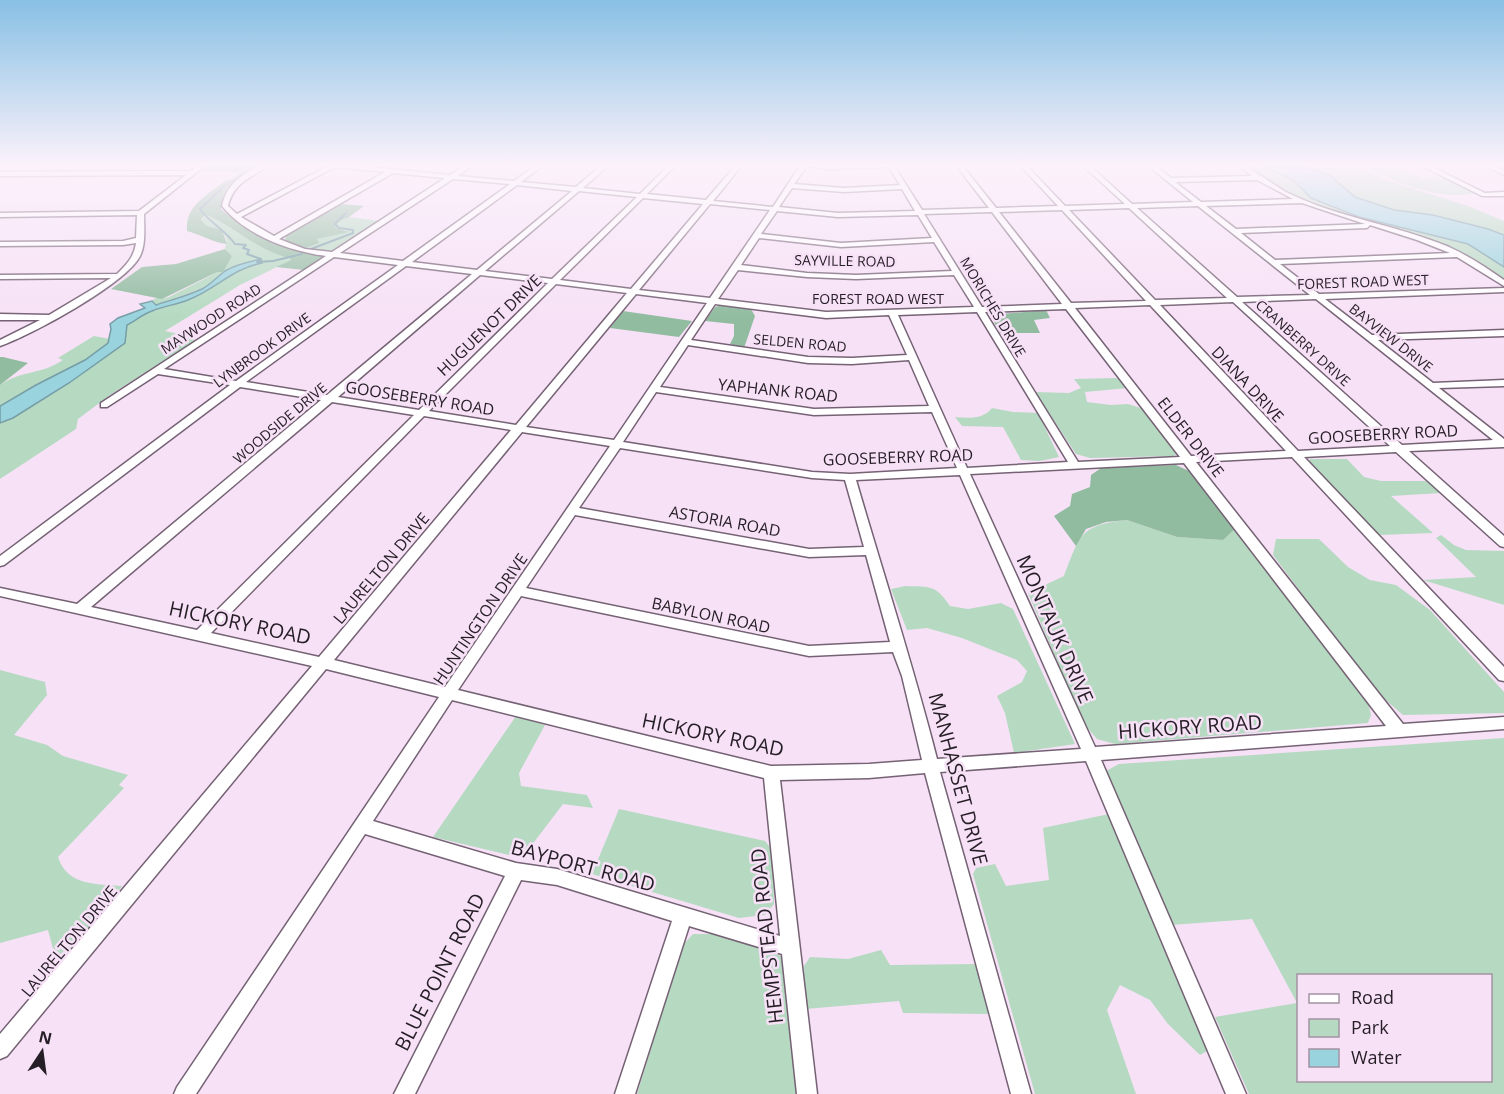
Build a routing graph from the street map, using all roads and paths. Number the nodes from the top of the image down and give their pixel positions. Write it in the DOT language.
graph roads {
  1 [pos="141,215"];
  2 [pos="240,215"];
  3 [pos="316,215"];
  4 [pos="393,215"];
  5 [pos="472,215"];
  6 [pos="547,215"];
  7 [pos="623,215"];
  8 [pos="697,215"];
  9 [pos="771,215"];
  10 [pos="922,215"];
  11 [pos="999,215"];
  12 [pos="1070,215"];
  13 [pos="1140,215"];
  14 [pos="1214,215"];
  15 [pos="1345,215"];
  16 [pos="236,217"];
  17 [pos="1378,226"];
  18 [pos="1234,231"];
  19 [pos="756,236"];
  20 [pos="274,239"];
  21 [pos="139,240"];
  22 [pos="938,240"];
  23 [pos="0,244"];
  24 [pos="333,255"];
  25 [pos="1460,255"];
  26 [pos="1272,262"];
  27 [pos="403,264"];
  28 [pos="735,267"];
  29 [pos="478,273"];
  30 [pos="956,273"];
  31 [pos="118,276"];
  32 [pos="0,277"];
  33 [pos="554,283"];
  34 [pos="1504,284"];
  35 [pos="1504,290"];
  36 [pos="633,292"];
  37 [pos="1317,297"];
  38 [pos="1235,301"];
  39 [pos="711,302"];
  40 [pos="1153,304"];
  41 [pos="1071,308"];
  42 [pos="978,311"];
  43 [pos="893,314"];
  44 [pos="0,317"];
  45 [pos="49,317"];
  46 [pos="1504,333"];
  47 [pos="1370,338"];
  48 [pos="685,342"];
  49 [pos="0,343"];
  50 [pos="913,357"];
  51 [pos="157,371"];
  52 [pos="1504,383"];
  53 [pos="238,384"];
  54 [pos="1429,386"];
  55 [pos="654,389"];
  56 [pos="330,399"];
  57 [pos="104,405"];
  58 [pos="936,409"];
  59 [pos="422,413"];
  60 [pos="520,429"];
  61 [pos="1504,443"];
  62 [pos="617,445"];
  63 [pos="1399,448"];
  64 [pos="1292,453"];
  65 [pos="1189,459"];
  66 [pos="1074,464"];
  67 [pos="964,470"];
  68 [pos="850,477"];
  69 [pos="574,511"];
  70 [pos="1504,543"];
  71 [pos="870,551"];
  72 [pos="0,562"];
  73 [pos="519,591"];
  74 [pos="0,592"];
  75 [pos="80,609"];
  76 [pos="200,636"];
  77 [pos="898,647"];
  78 [pos="324,663"];
  79 [pos="1504,676"];
  80 [pos="449,693"];
  81 [pos="1504,723"];
  82 [pos="1399,731"];
  83 [pos="1091,755"];
  84 [pos="931,766"];
  85 [pos="771,773"];
  86 [pos="363,826"];
  87 [pos="516,871"];
  88 [pos="683,915"];
  89 [pos="791,948"];
  90 [pos="0,1048"];
  91 [pos="184,1094"];
  92 [pos="404,1094"];
  93 [pos="625,1094"];
  94 [pos="807,1094"];
  95 [pos="1021,1094"];
  96 [pos="1236,1094"];
  1 -- 21 [label="street"];
  2 -- 16 [label="street"];
  3 -- 20 [label="street"];
  4 -- 24 [label="street, MAYWOOD ROAD"];
  5 -- 27 [label="street, LYNBROOK DRIVE"];
  6 -- 29 [label="street, WOODSIDE DRIVE"];
  7 -- 33 [label="street, HUGUENOT DRIVE"];
  8 -- 36 [label="street, LAURELTON DRIVE"];
  9 -- 19 [label="street, HUNTINGTON DRIVE"];
  10 -- 22 [label="street, MORICHES DRIVE"];
  11 -- 41 [label="street, ELDER DRIVE"];
  12 -- 40 [label="street, DIANA DRIVE"];
  13 -- 38 [label="street, CRANBERRY DRIVE"];
  14 -- 18 [label="street, BAYVIEW DRIVE"];
  15 -- 17 [label="street"];
  16 -- 20 [label="street, FOREST ROAD WEST"];
  17 -- 18 [label="street"];
  17 -- 25 [label="street"];
  18 -- 26 [label="street, BAYVIEW DRIVE"];
  19 -- 22 [label="street"];
  19 -- 28 [label="street, HUNTINGTON DRIVE"];
  20 -- 24 [label="street, FOREST ROAD WEST"];
  21 -- 23 [label="street"];
  21 -- 31 [label="street"];
  22 -- 30 [label="street, MORICHES DRIVE"];
  24 -- 27 [label="street, FOREST ROAD WEST"];
  24 -- 51 [label="street, MAYWOOD ROAD"];
  25 -- 26 [label="street"];
  25 -- 34 [label="street"];
  26 -- 37 [label="street, BAYVIEW DRIVE"];
  27 -- 29 [label="street, FOREST ROAD WEST"];
  27 -- 53 [label="street, LYNBROOK DRIVE"];
  28 -- 30 [label="street, SAYVILLE ROAD"];
  28 -- 39 [label="street, HUNTINGTON DRIVE"];
  29 -- 33 [label="street, FOREST ROAD WEST"];
  29 -- 56 [label="street, WOODSIDE DRIVE"];
  30 -- 42 [label="street, MORICHES DRIVE"];
  31 -- 32 [label="street"];
  31 -- 45 [label="street"];
  33 -- 36 [label="street, FOREST ROAD WEST"];
  33 -- 59 [label="street, HUGUENOT DRIVE"];
  35 -- 37 [label="street, FOREST ROAD WEST"];
  36 -- 39 [label="street, FOREST ROAD WEST"];
  36 -- 60 [label="street, LAURELTON DRIVE"];
  37 -- 38 [label="street, FOREST ROAD WEST"];
  37 -- 47 [label="street, BAYVIEW DRIVE"];
  38 -- 40 [label="street, FOREST ROAD WEST"];
  38 -- 63 [label="street, CRANBERRY DRIVE"];
  39 -- 43 [label="street, FOREST ROAD WEST"];
  39 -- 48 [label="street, HUNTINGTON DRIVE"];
  40 -- 41 [label="street, FOREST ROAD WEST"];
  40 -- 64 [label="street, DIANA DRIVE"];
  41 -- 42 [label="street, FOREST ROAD WEST"];
  41 -- 65 [label="street, ELDER DRIVE"];
  42 -- 43 [label="street, FOREST ROAD WEST"];
  42 -- 66 [label="street, MORICHES DRIVE"];
  43 -- 50 [label="street, MONTAUK DRIVE"];
  44 -- 45 [label="street"];
  45 -- 49 [label="street"];
  46 -- 47 [label="street"];
  47 -- 54 [label="street, BAYVIEW DRIVE"];
  48 -- 50 [label="street, SELDEN ROAD"];
  48 -- 55 [label="street, HUNTINGTON DRIVE"];
  50 -- 58 [label="street, MONTAUK DRIVE"];
  51 -- 53 [label="street, GOOSEBERRY ROAD"];
  51 -- 57 [label="street, MAYWOOD ROAD"];
  52 -- 54 [label="street"];
  53 -- 56 [label="street, GOOSEBERRY ROAD"];
  53 -- 72 [label="street, LYNBROOK DRIVE"];
  54 -- 61 [label="street, BAYVIEW DRIVE"];
  55 -- 58 [label="street, YAPHANK ROAD"];
  55 -- 62 [label="street, HUNTINGTON DRIVE"];
  56 -- 59 [label="street, GOOSEBERRY ROAD"];
  56 -- 75 [label="street, WOODSIDE DRIVE"];
  58 -- 67 [label="street, MONTAUK DRIVE"];
  59 -- 60 [label="street, GOOSEBERRY ROAD"];
  59 -- 76 [label="street, HUGUENOT DRIVE"];
  60 -- 62 [label="street, GOOSEBERRY ROAD"];
  60 -- 78 [label="street, LAURELTON DRIVE"];
  61 -- 63 [label="street, GOOSEBERRY ROAD"];
  62 -- 68 [label="street, GOOSEBERRY ROAD"];
  62 -- 69 [label="street, HUNTINGTON DRIVE"];
  63 -- 64 [label="street, GOOSEBERRY ROAD"];
  63 -- 70 [label="street, CRANBERRY DRIVE"];
  64 -- 65 [label="street, GOOSEBERRY ROAD"];
  64 -- 79 [label="street, DIANA DRIVE"];
  65 -- 66 [label="street, GOOSEBERRY ROAD"];
  65 -- 82 [label="street, ELDER DRIVE"];
  66 -- 67 [label="street, GOOSEBERRY ROAD"];
  67 -- 68 [label="street, GOOSEBERRY ROAD"];
  67 -- 83 [label="street, MONTAUK DRIVE"];
  68 -- 71 [label="street, MANHASSET DRIVE"];
  69 -- 71 [label="street, ASTORIA ROAD"];
  69 -- 73 [label="street, HUNTINGTON DRIVE"];
  71 -- 77 [label="street, MANHASSET DRIVE"];
  73 -- 77 [label="street, BABYLON ROAD"];
  73 -- 80 [label="street, HUNTINGTON DRIVE"];
  74 -- 75 [label="street, HICKORY ROAD"];
  75 -- 76 [label="street, HICKORY ROAD"];
  76 -- 78 [label="street, HICKORY ROAD"];
  77 -- 84 [label="street, MANHASSET DRIVE"];
  78 -- 80 [label="street, HICKORY ROAD"];
  78 -- 90 [label="street, LAURELTON DRIVE"];
  80 -- 85 [label="street, HICKORY ROAD"];
  80 -- 86 [label="street, HUNTINGTON DRIVE"];
  81 -- 82 [label="street, HICKORY ROAD"];
  82 -- 83 [label="street, HICKORY ROAD"];
  83 -- 84 [label="street, HICKORY ROAD"];
  83 -- 96 [label="street, MONTAUK DRIVE"];
  84 -- 85 [label="street, HICKORY ROAD"];
  84 -- 95 [label="street, MANHASSET DRIVE"];
  85 -- 89 [label="street, HEMPSTEAD ROAD"];
  86 -- 87 [label="street, BAYPORT ROAD"];
  86 -- 91 [label="street, HUNTINGTON DRIVE"];
  87 -- 88 [label="street, BAYPORT ROAD"];
  87 -- 92 [label="street, BLUE POINT ROAD"];
  88 -- 89 [label="street, BAYPORT ROAD"];
  88 -- 93 [label="street"];
  89 -- 94 [label="street, HEMPSTEAD ROAD"];
}
